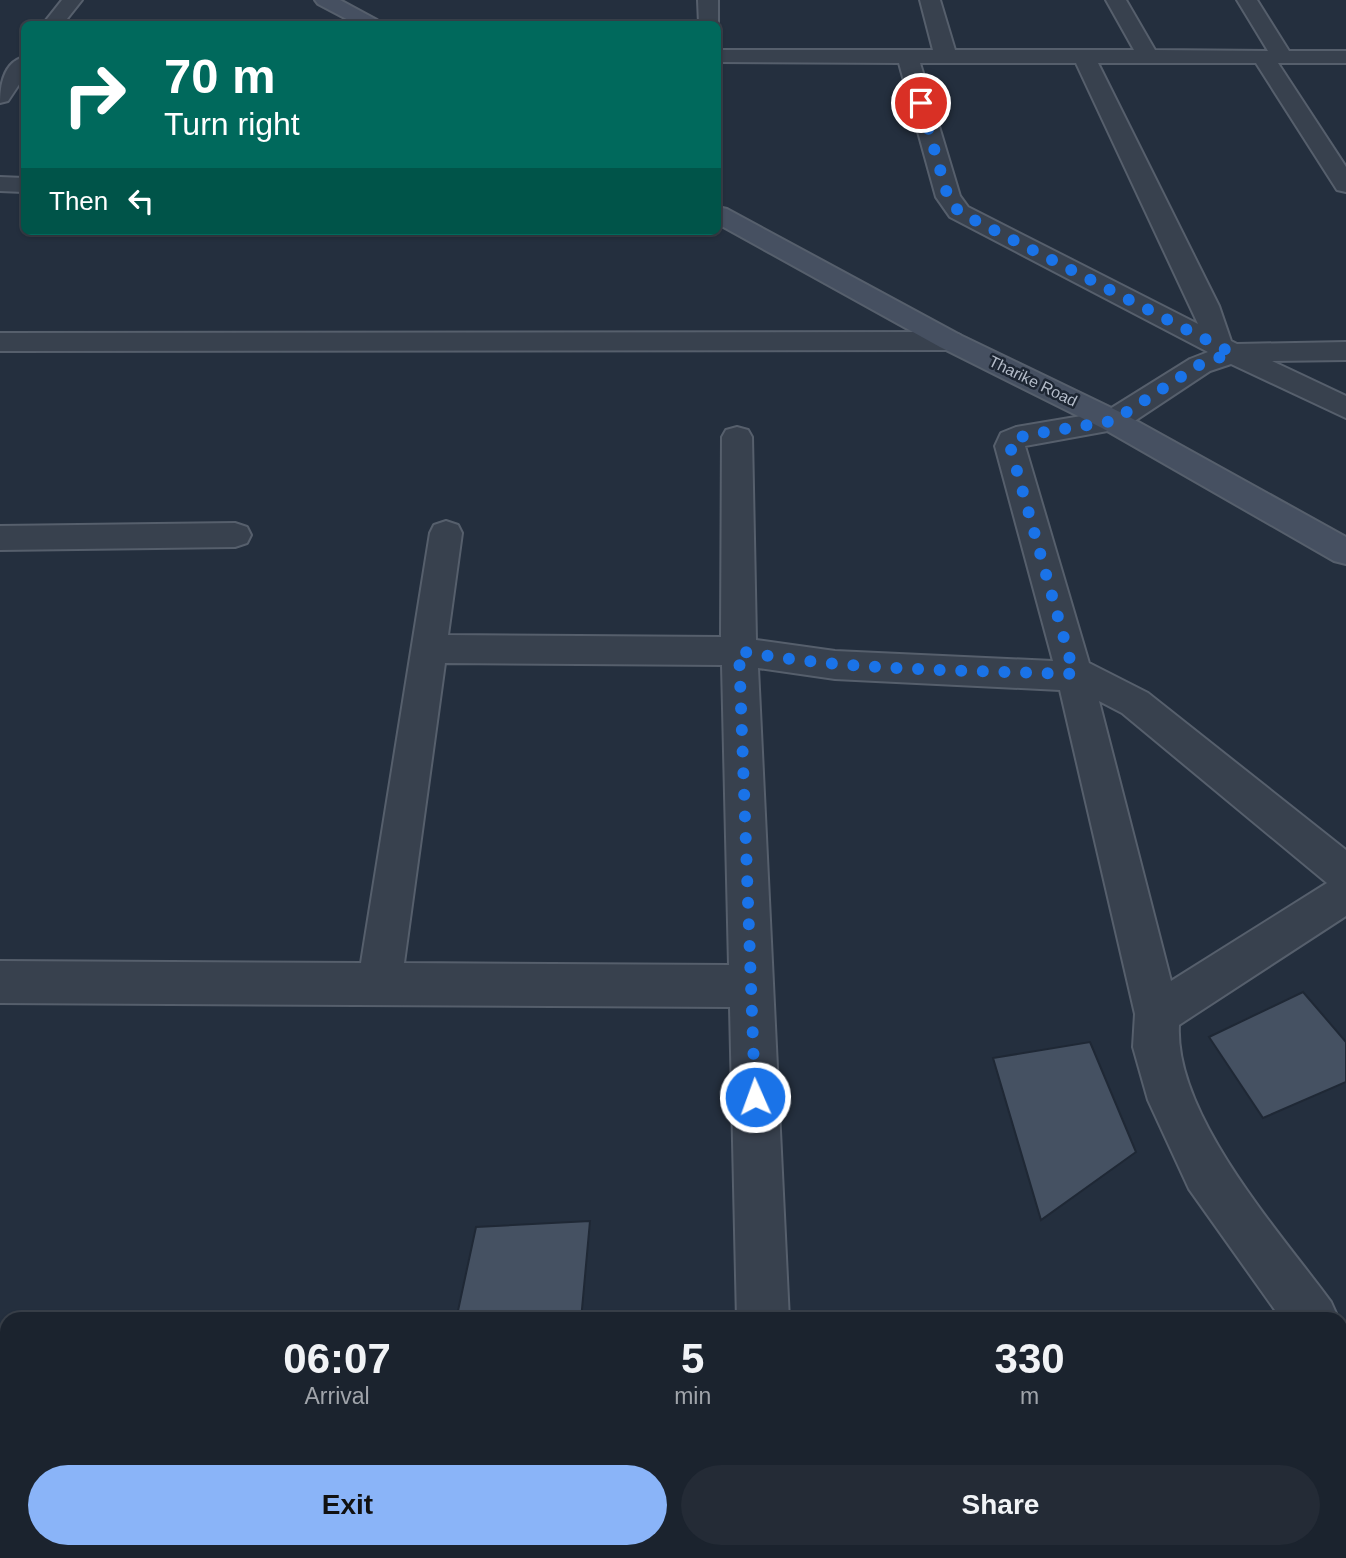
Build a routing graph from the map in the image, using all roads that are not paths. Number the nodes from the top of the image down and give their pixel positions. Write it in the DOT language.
graph roads {
  1 [pos="72,0"];
  2 [pos="325,0"];
  3 [pos="708,0"];
  4 [pos="930,0"];
  5 [pos="1116,0"];
  6 [pos="1247,0"];
  7 [pos="55,21"];
  8 [pos="364,21"];
  9 [pos="709,21"];
  10 [pos="721,56"];
  11 [pos="908,57"];
  12 [pos="946,57"];
  13 [pos="1084,57"];
  14 [pos="1148,57"];
  15 [pos="1273,57"];
  16 [pos="1346,57"];
  17 [pos="15,67"];
  18 [pos="0,96"];
  19 [pos="0,184"];
  20 [pos="21,185"];
  21 [pos="1346,185"];
  22 [pos="721,216"];
  23 [pos="950,341"];
  24 [pos="0,342"];
  25 [pos="1225,349"];
  26 [pos="1346,351"];
  27 [pos="1346,408"];
  28 [pos="1113,421"];
  29 [pos="737,437"];
  30 [pos="446,533"];
  31 [pos="235,535"];
  32 [pos="0,538"];
  33 [pos="1346,552"];
  34 [pos="428,649"];
  35 [pos="739,651"];
  36 [pos="1074,674"];
  37 [pos="1346,874"];
  38 [pos="1346,892"];
  39 [pos="0,982"];
  40 [pos="379,984"];
  41 [pos="751,986"];
  42 [pos="1157,1014"];
  43 [pos="763,1312"];
  44 [pos="1307,1312"];
  1 -- 7 [label="street"];
  2 -- 8 [label="street"];
  3 -- 9 [label="street"];
  4 -- 12 [label="street"];
  5 -- 14 [label="street"];
  6 -- 15 [label="street"];
  10 -- 11 [label="street"];
  11 -- 12 [label="street"];
  11 -- 25 [label="street"];
  12 -- 13 [label="street"];
  13 -- 14 [label="street"];
  13 -- 25 [label="street"];
  14 -- 15 [label="street"];
  15 -- 16 [label="street"];
  15 -- 21 [label="street"];
  17 -- 18 [label="street"];
  19 -- 20 [label="street"];
  22 -- 23 [label="street, Tharike Road"];
  23 -- 24 [label="street"];
  23 -- 28 [label="street, Tharike Road"];
  25 -- 26 [label="street"];
  25 -- 27 [label="street"];
  25 -- 28 [label="street"];
  28 -- 33 [label="street, Tharike Road"];
  28 -- 36 [label="street"];
  29 -- 35 [label="street"];
  30 -- 34 [label="street"];
  31 -- 32 [label="street"];
  34 -- 35 [label="street"];
  34 -- 40 [label="street"];
  35 -- 36 [label="street"];
  35 -- 41 [label="street"];
  36 -- 37 [label="street"];
  36 -- 42 [label="street"];
  38 -- 42 [label="street"];
  39 -- 40 [label="street"];
  40 -- 41 [label="street"];
  41 -- 43 [label="street"];
  42 -- 44 [label="street"];
}
